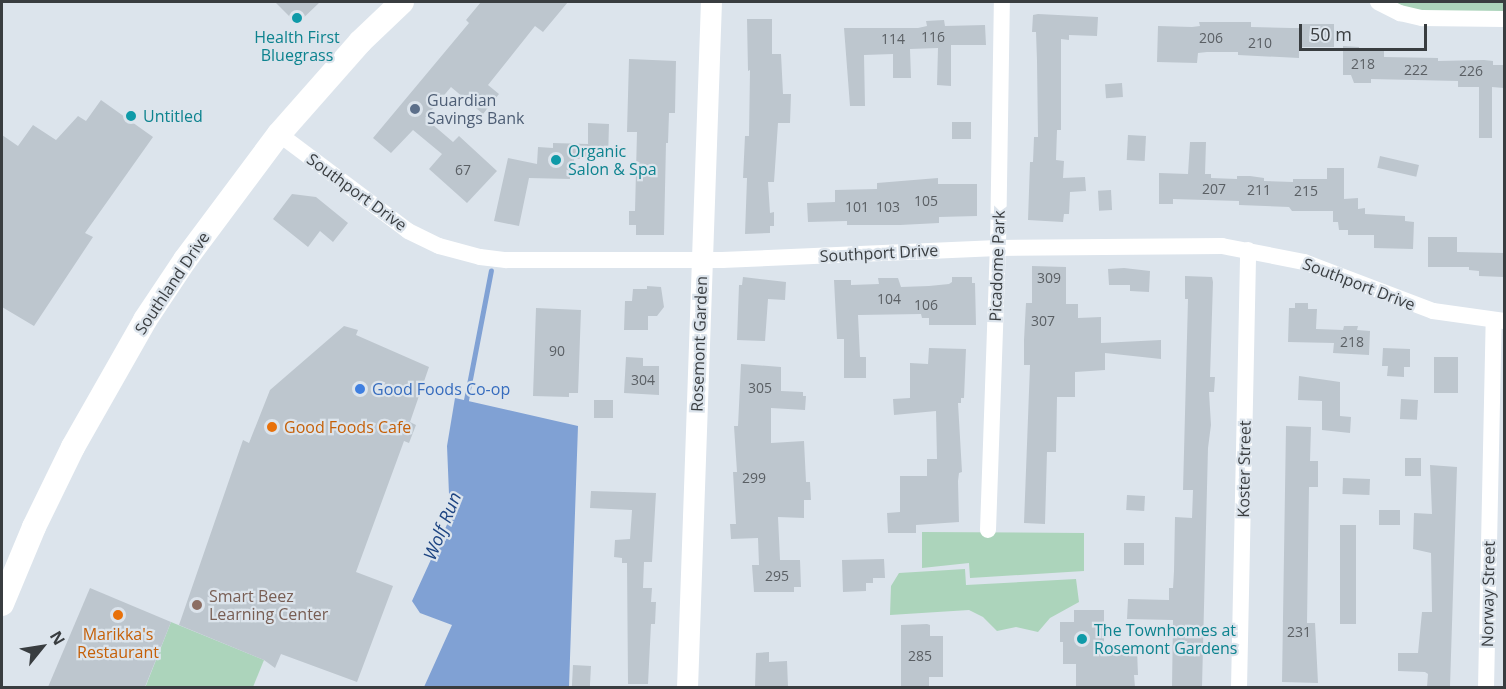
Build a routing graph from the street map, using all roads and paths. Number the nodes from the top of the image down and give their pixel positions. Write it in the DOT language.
graph roads {
  1 [pos="402,2"];
  2 [pos="711,2"];
  3 [pos="722,2"];
  4 [pos="1002,2"];
  5 [pos="1378,2"];
  6 [pos="1504,19"];
  7 [pos="279,135"];
  8 [pos="998,248"];
  9 [pos="1248,250"];
  10 [pos="701,260"];
  11 [pos="1499,321"];
  12 [pos="988,530"];
  13 [pos="2,604"];
  14 [pos="687,687"];
  15 [pos="1239,687"];
  16 [pos="1486,687"];
  1 -- 7 [label="main road, Southland Drive"];
  2 -- 3 [label="street"];
  2 -- 10 [label="street, Rosemont Garden"];
  4 -- 8 [label="street, Picadome Park"];
  5 -- 6 [label="street"];
  7 -- 10 [label="street, Southport Drive"];
  7 -- 13 [label="main road, Southland Drive"];
  8 -- 9 [label="street, Southport Drive"];
  8 -- 10 [label="street, Southport Drive"];
  8 -- 12 [label="street, Picadome Park"];
  9 -- 11 [label="street, Southport Drive"];
  9 -- 15 [label="street, Koster Street"];
  10 -- 14 [label="street, Rosemont Garden"];
  11 -- 16 [label="street, Norway Street"];
}
